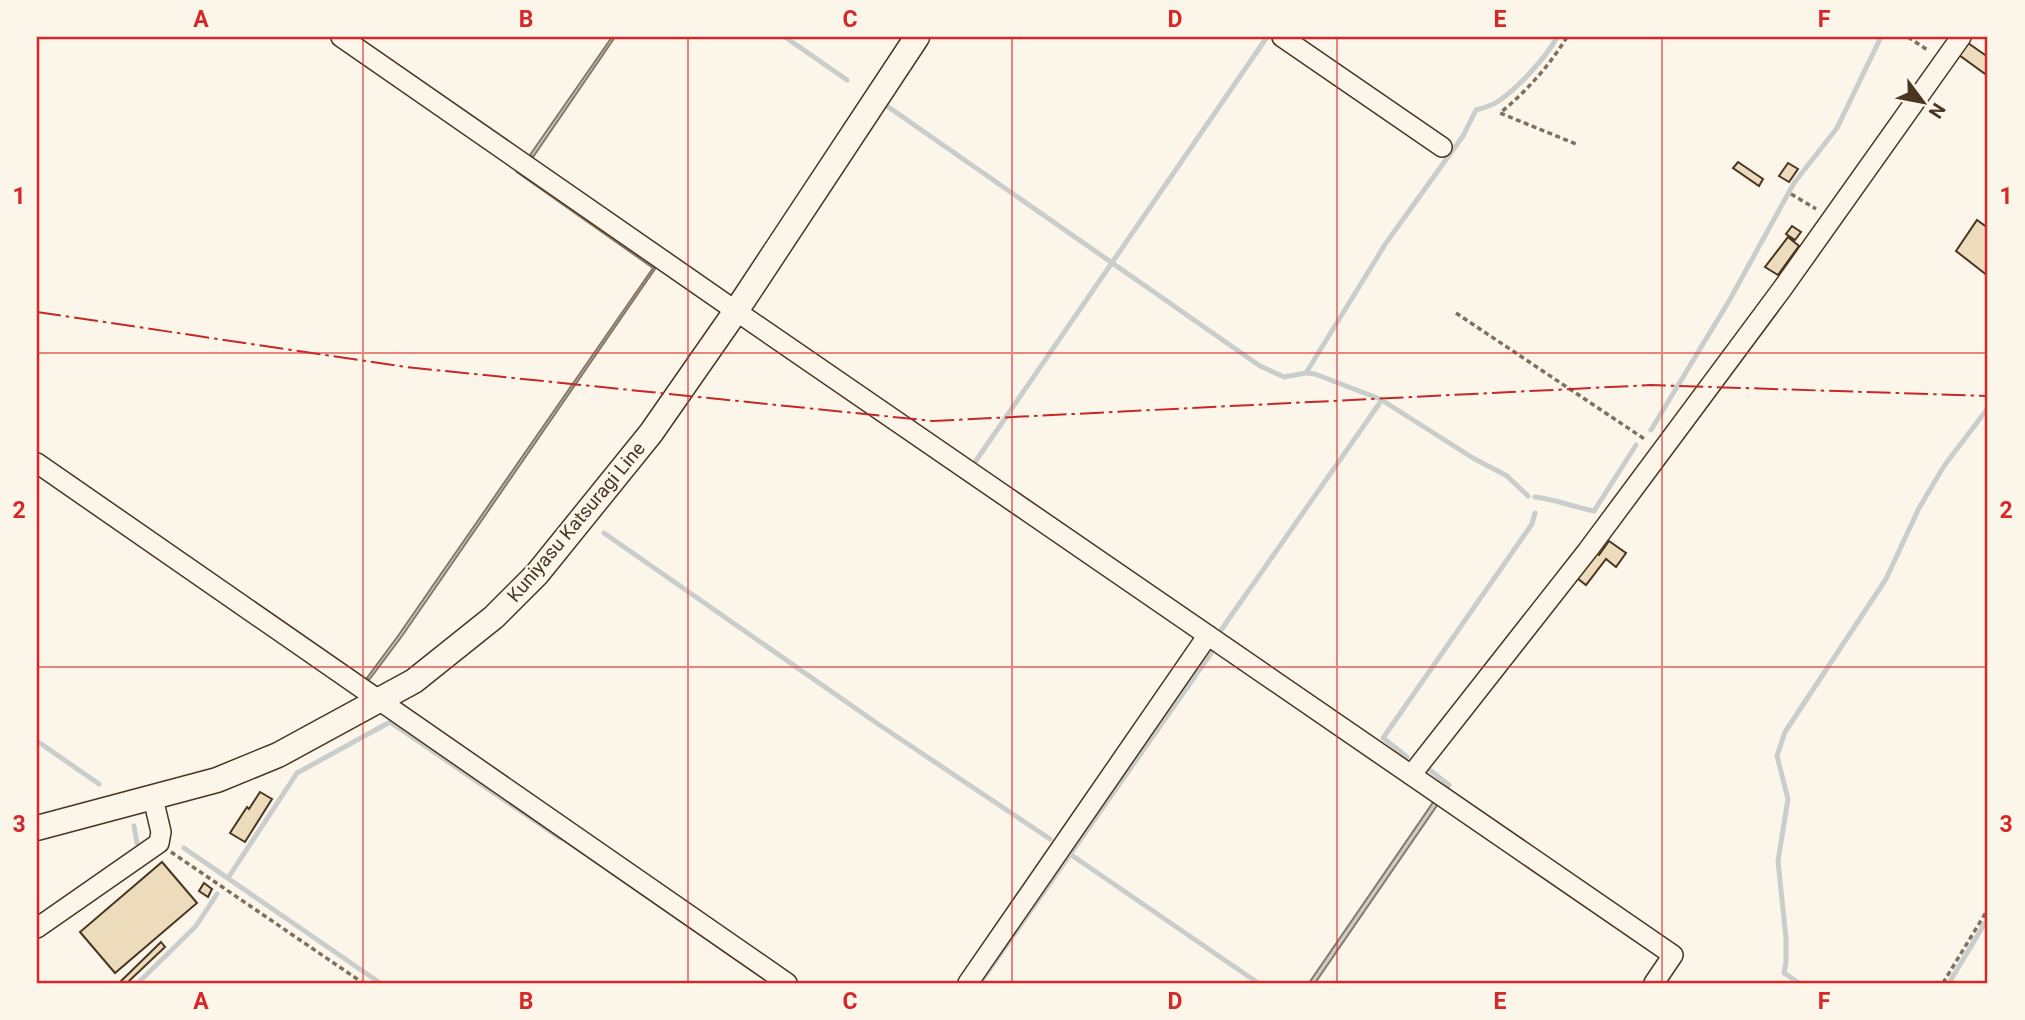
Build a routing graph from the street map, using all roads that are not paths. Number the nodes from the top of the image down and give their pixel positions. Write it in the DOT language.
graph roads {
  1 [pos="341,37"];
  2 [pos="917,37"];
  3 [pos="1282,37"];
  4 [pos="1961,37"];
  5 [pos="1442,146"];
  6 [pos="736,311"];
  7 [pos="37,463"];
  8 [pos="1208,635"];
  9 [pos="379,701"];
  10 [pos="1412,774"];
  11 [pos="153,798"];
  12 [pos="37,828"];
  13 [pos="38,926"];
  14 [pos="787,983"];
  15 [pos="968,983"];
  16 [pos="1654,983"];
  1 -- 6 [label="street"];
  2 -- 6 [label="main road, Kuniyasu Katsuragi Line"];
  3 -- 5 [label="street"];
  4 -- 10 [label="street"];
  6 -- 8 [label="street"];
  6 -- 9 [label="main road, Kuniyasu Katsuragi Line"];
  7 -- 9 [label="street"];
  8 -- 10 [label="street"];
  8 -- 15 [label="street"];
  9 -- 11 [label="main road, Kuniyasu Katsuragi Line"];
  9 -- 14 [label="street"];
  10 -- 16 [label="street"];
  11 -- 12 [label="main road, Kuniyasu Katsuragi Line"];
  11 -- 13 [label="street"];
}
